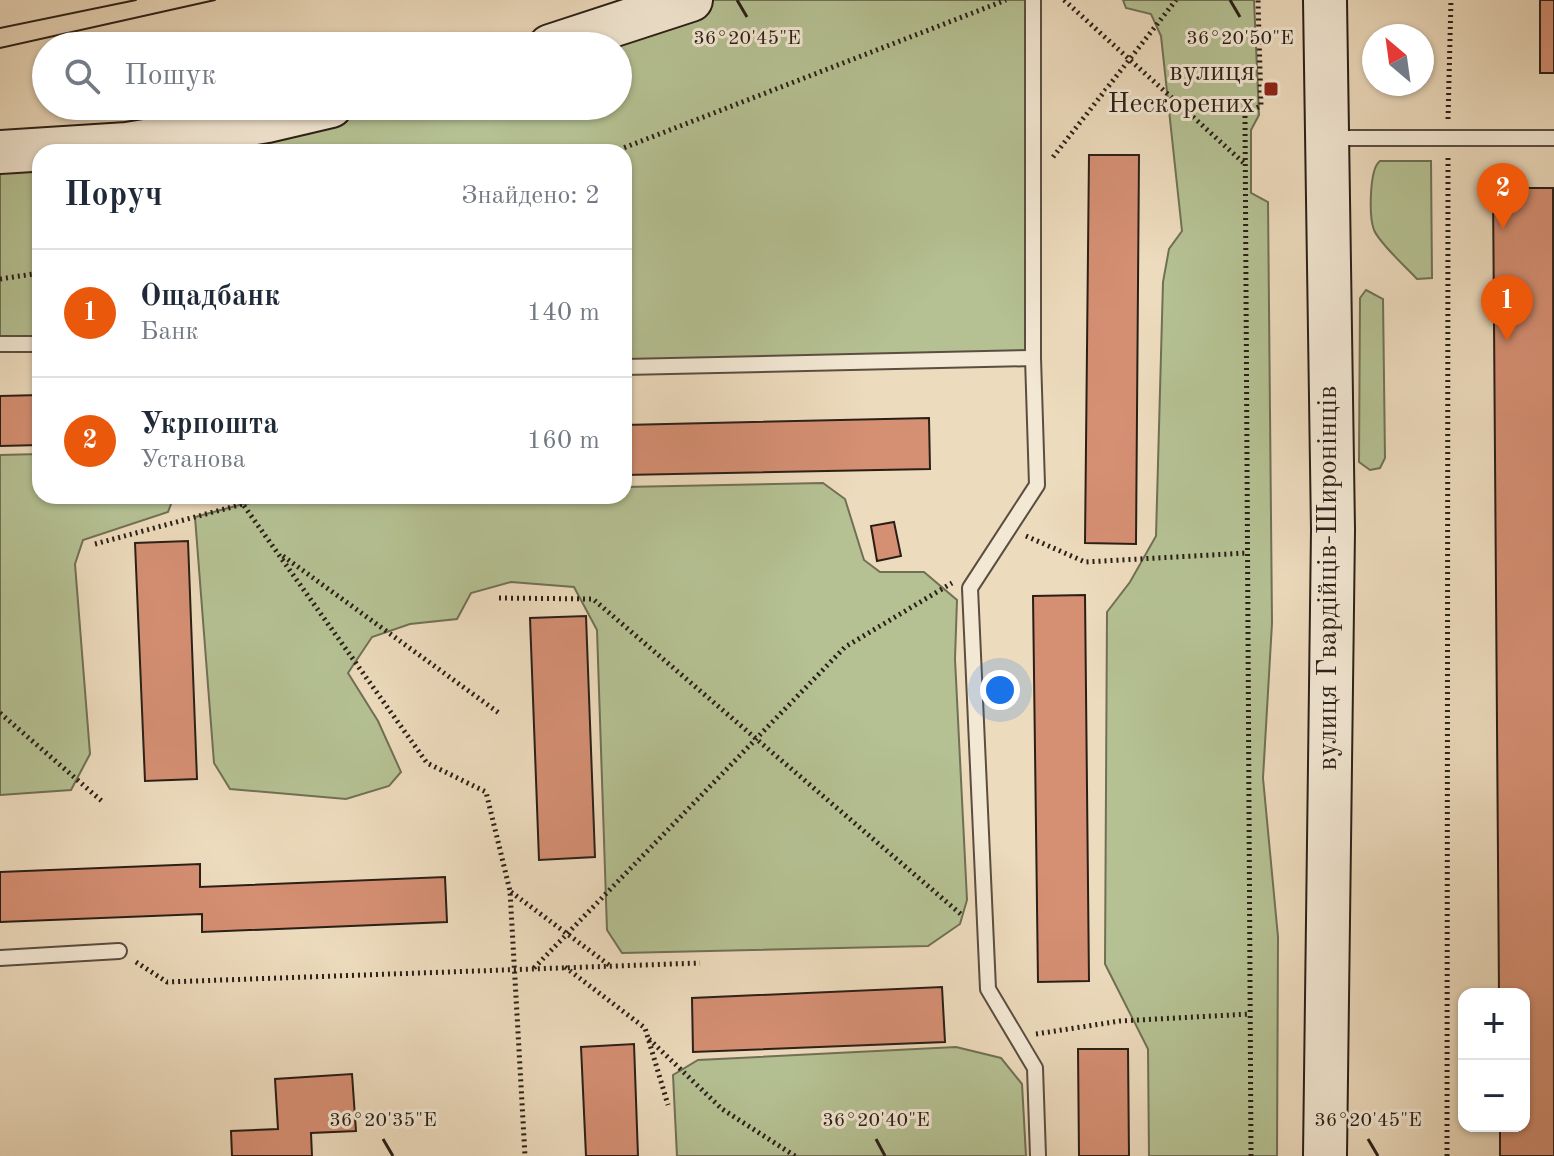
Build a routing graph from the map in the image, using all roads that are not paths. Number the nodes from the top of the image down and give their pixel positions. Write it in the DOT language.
graph roads {
  1 [pos="691,0"];
  2 [pos="1033,0"];
  3 [pos="1325,0"];
  4 [pos="648,7"];
  5 [pos="585,32"];
  6 [pos="271,120"];
  7 [pos="1325,138"];
  8 [pos="1554,138"];
  9 [pos="103,144"];
  10 [pos="32,150"];
  11 [pos="0,152"];
  12 [pos="0,344"];
  13 [pos="32,344"];
  14 [pos="1033,358"];
  15 [pos="632,367"];
  16 [pos="119,951"];
  17 [pos="0,958"];
  18 [pos="1038,1156"];
  19 [pos="1325,1156"];
  1 -- 4 [label="main road"];
  2 -- 14 [label="lane"];
  3 -- 7 [label="main road, вулиця Гвардійців-Широнінців"];
  4 -- 5 [label="main road"];
  6 -- 9 [label="main road"];
  7 -- 8 [label="lane"];
  7 -- 19 [label="main road, вулиця Гвардійців-Широнінців"];
  10 -- 11 [label="main road"];
  12 -- 13 [label="lane"];
  14 -- 15 [label="lane"];
  14 -- 18 [label="lane"];
  16 -- 17 [label="lane"];
}
